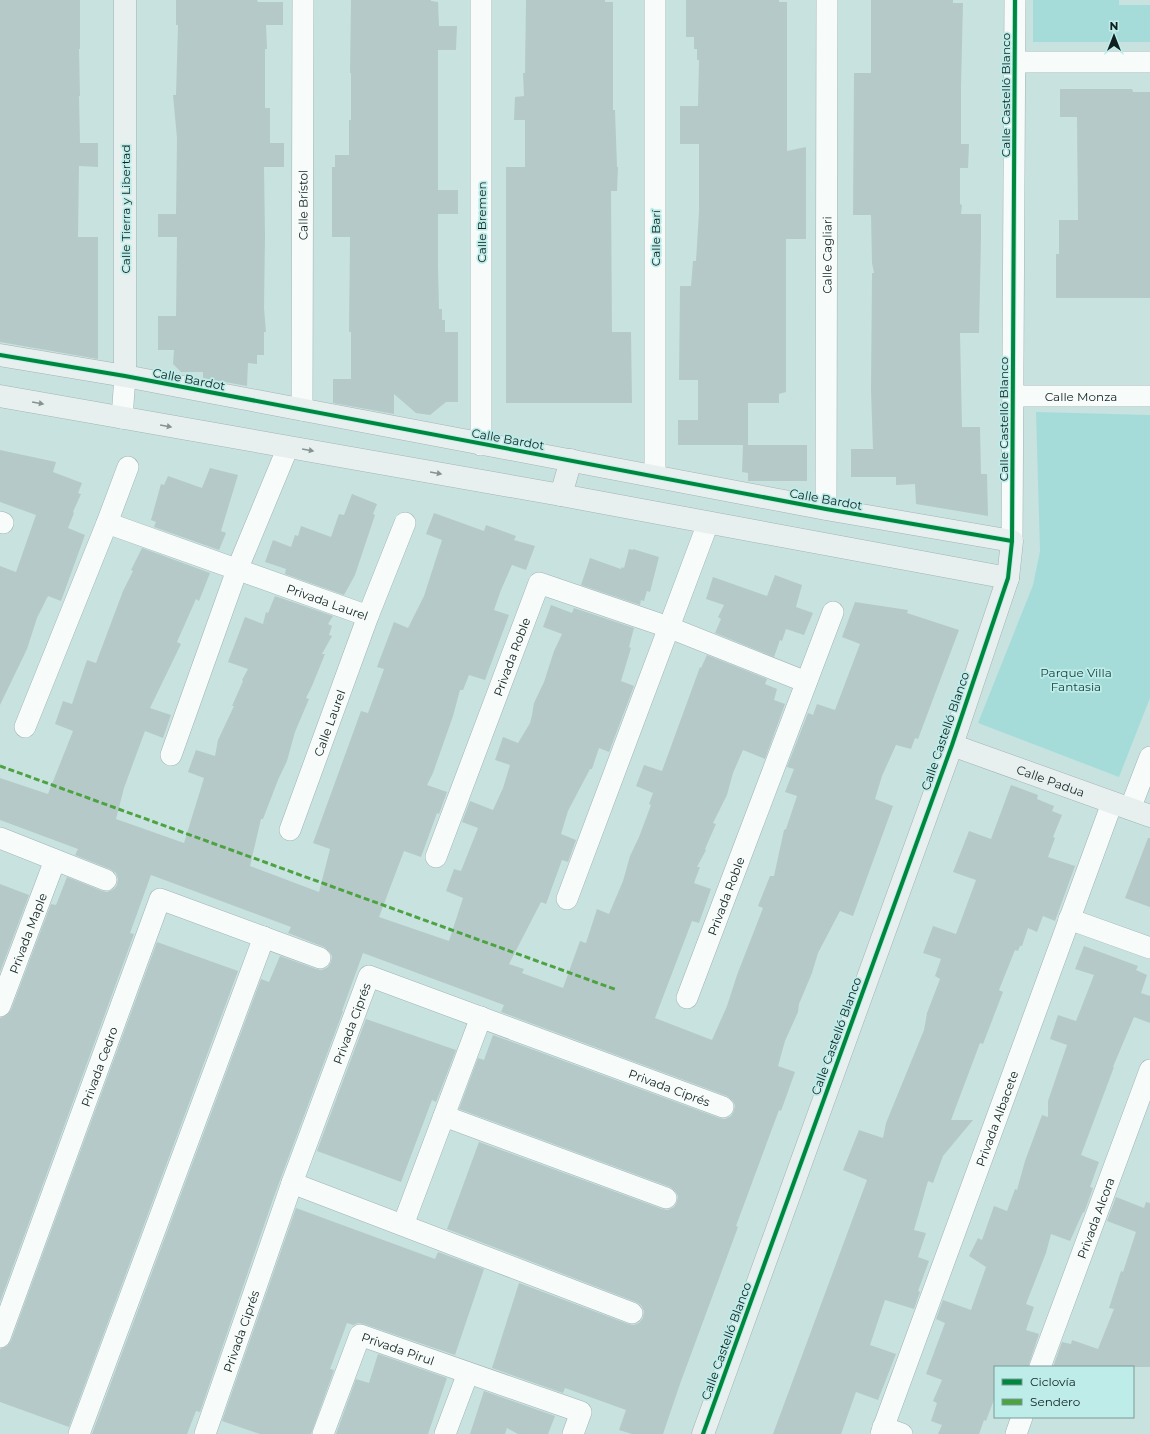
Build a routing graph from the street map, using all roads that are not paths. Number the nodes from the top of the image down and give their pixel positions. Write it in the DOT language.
graph roads {
  1 [pos="124,0"];
  2 [pos="303,0"];
  3 [pos="481,0"];
  4 [pos="655,0"];
  5 [pos="827,0"];
  6 [pos="1016,0"];
  7 [pos="1015,62"];
  8 [pos="1150,62"];
  9 [pos="0,355"];
  10 [pos="125,376"];
  11 [pos="0,396"];
  12 [pos="1013,396"];
  13 [pos="1150,396"];
  14 [pos="302,410"];
  15 [pos="122,418"];
  16 [pos="481,444"];
  17 [pos="288,447"];
  18 [pos="571,460"];
  19 [pos="128,467"];
  20 [pos="655,476"];
  21 [pos="561,495"];
  22 [pos="826,509"];
  23 [pos="107,523"];
  24 [pos="405,523"];
  25 [pos="708,523"];
  26 [pos="1012,541"];
  27 [pos="238,570"];
  28 [pos="1008,578"];
  29 [pos="833,612"];
  30 [pos="368,616"];
  31 [pos="668,627"];
  32 [pos="806,682"];
  33 [pos="25,727"];
  34 [pos="952,744"];
  35 [pos="171,756"];
  36 [pos="1150,757"];
  37 [pos="1121,806"];
  38 [pos="1150,816"];
  39 [pos="290,830"];
  40 [pos="0,838"];
  41 [pos="436,857"];
  42 [pos="55,860"];
  43 [pos="106,880"];
  44 [pos="567,899"];
  45 [pos="1069,920"];
  46 [pos="264,937"];
  47 [pos="1150,948"];
  48 [pos="320,958"];
  49 [pos="687,998"];
  50 [pos="0,1006"];
  51 [pos="481,1017"];
  52 [pos="1150,1070"];
  53 [pos="723,1107"];
  54 [pos="444,1116"];
  55 [pos="292,1183"];
  56 [pos="666,1198"];
  57 [pos="403,1225"];
  58 [pos="632,1313"];
  59 [pos="0,1337"];
  60 [pos="1040,1366"];
  61 [pos="468,1373"];
  62 [pos="1022,1418"];
  63 [pos="889,1432"];
  64 [pos="79,1434"];
  65 [pos="206,1434"];
  66 [pos="324,1434"];
  67 [pos="445,1434"];
  68 [pos="573,1434"];
  69 [pos="703,1434"];
  70 [pos="1016,1434"];
  1 -- 10 [label="street, Calle Tierra y Libertad"];
  2 -- 14 [label="street, Calle Brístol"];
  3 -- 16 [label="street, Calle Bremen"];
  4 -- 20 [label="street, Calle Barí"];
  5 -- 22 [label="street, Calle Cagliari"];
  6 -- 7 [label="street, Calle Castelló Blanco"];
  7 -- 8 [label="street"];
  7 -- 12 [label="street, Calle Castelló Blanco"];
  9 -- 10 [label="street, Calle Bardot"];
  10 -- 14 [label="street, Calle Bardot"];
  10 -- 15 [label="street, Calle Tierra y Libertad"];
  11 -- 15 [label="street, one-way"];
  12 -- 13 [label="street, Calle Monza"];
  12 -- 26 [label="street, Calle Castelló Blanco"];
  14 -- 16 [label="street, Calle Bardot"];
  15 -- 17 [label="street, one-way"];
  16 -- 18 [label="street, Calle Bardot"];
  17 -- 21 [label="street, one-way"];
  17 -- 27 [label="street"];
  18 -- 20 [label="street, Calle Bardot"];
  18 -- 21 [label="street"];
  19 -- 23 [label="street"];
  20 -- 22 [label="street, Calle Bardot"];
  21 -- 25 [label="street"];
  22 -- 26 [label="street, Calle Bardot"];
  23 -- 27 [label="street, Privada Laurel"];
  23 -- 33 [label="street"];
  24 -- 30 [label="street, Privada Laurel"];
  25 -- 28 [label="street"];
  25 -- 31 [label="street"];
  26 -- 28 [label="street, Calle Castelló Blanco"];
  27 -- 30 [label="street, Privada Laurel"];
  27 -- 35 [label="street"];
  28 -- 34 [label="street, Calle Castelló Blanco"];
  29 -- 32 [label="street, Privada Roble"];
  30 -- 39 [label="street, Calle Laurel"];
  31 -- 32 [label="street, Privada Roble"];
  31 -- 41 [label="street, Privada Roble"];
  31 -- 44 [label="street"];
  32 -- 49 [label="street, Privada Roble"];
  34 -- 37 [label="street, Calle Padua"];
  34 -- 69 [label="street, Calle Castelló Blanco"];
  36 -- 37 [label="street, Privada Albacete"];
  37 -- 38 [label="street, Calle Padua"];
  37 -- 45 [label="street, Privada Albacete"];
  40 -- 42 [label="street"];
  42 -- 43 [label="street"];
  42 -- 50 [label="street, Privada Maple"];
  45 -- 47 [label="street"];
  45 -- 63 [label="street, Privada Albacete"];
  46 -- 48 [label="street, Privada Cedro"];
  46 -- 59 [label="street, Privada Cedro"];
  46 -- 64 [label="street"];
  51 -- 53 [label="street, Privada Ciprés"];
  51 -- 54 [label="street"];
  51 -- 55 [label="street, Privada Ciprés"];
  52 -- 60 [label="street, Privada Alcora"];
  54 -- 56 [label="street"];
  54 -- 57 [label="street"];
  55 -- 57 [label="street"];
  55 -- 65 [label="street, Privada Ciprés"];
  57 -- 58 [label="street"];
  61 -- 66 [label="street, Privada Pirul"];
  61 -- 67 [label="street"];
  61 -- 68 [label="street, Privada Pirul"];
  62 -- 70 [label="street"];
}
